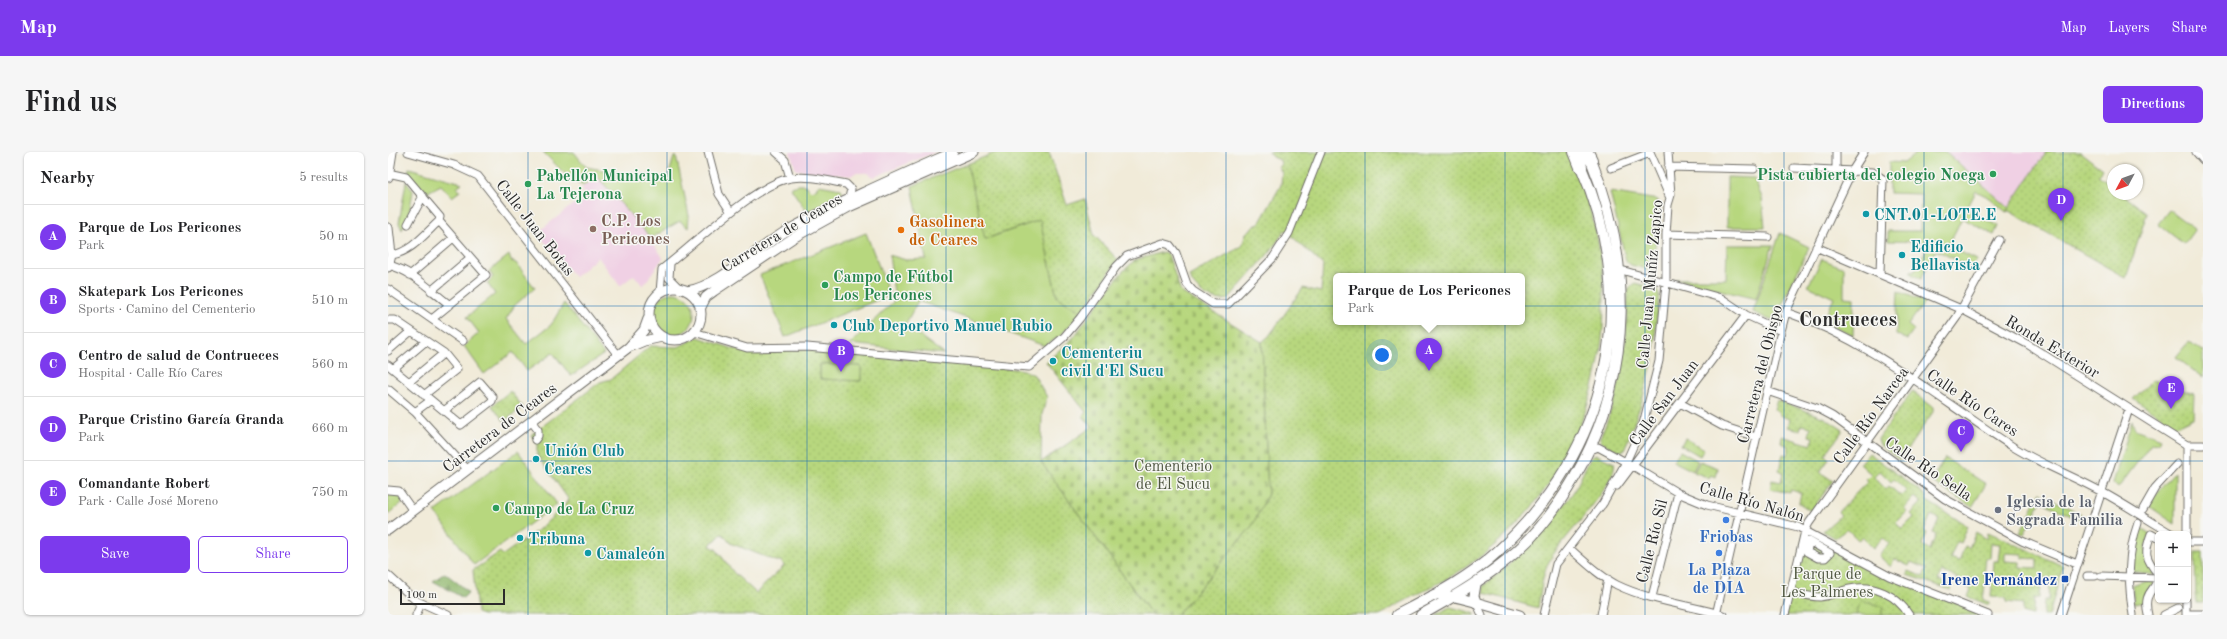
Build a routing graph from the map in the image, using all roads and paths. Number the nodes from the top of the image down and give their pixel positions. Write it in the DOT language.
graph roads {
  1 [pos="392,152"];
  2 [pos="408,152"];
  3 [pos="708,152"];
  4 [pos="776,152"];
  5 [pos="953,152"];
  6 [pos="974,152"];
  7 [pos="1322,152"];
  8 [pos="1571,152"];
  9 [pos="1575,152"];
  10 [pos="1650,152"];
  11 [pos="1668,152"];
  12 [pos="1836,152"];
  13 [pos="1864,152"];
  14 [pos="2196,152"];
  15 [pos="1587,158"];
  16 [pos="2203,160"];
  17 [pos="1668,167"];
  18 [pos="1611,168"];
  19 [pos="1754,168"];
  20 [pos="1794,168"];
  21 [pos="1836,169"];
  22 [pos="1852,170"];
  23 [pos="388,175"];
  24 [pos="790,178"];
  25 [pos="423,196"];
  26 [pos="849,198"];
  27 [pos="1670,198"];
  28 [pos="732,212"];
  29 [pos="439,221"];
  30 [pos="408,224"];
  31 [pos="388,228"];
  32 [pos="1666,234"];
  33 [pos="1768,237"];
  34 [pos="453,238"];
  35 [pos="1998,240"];
  36 [pos="1816,247"];
  37 [pos="470,258"];
  38 [pos="391,260"];
  39 [pos="670,264"];
  40 [pos="399,268"];
  41 [pos="1620,270"];
  42 [pos="1880,274"];
  43 [pos="410,275"];
  44 [pos="1666,283"];
  45 [pos="388,289"];
  46 [pos="684,290"];
  47 [pos="431,291"];
  48 [pos="660,292"];
  49 [pos="450,305"];
  50 [pos="700,309"];
  51 [pos="1961,309"];
  52 [pos="1786,312"];
  53 [pos="1746,315"];
  54 [pos="432,319"];
  55 [pos="648,319"];
  56 [pos="388,320"];
  57 [pos="411,331"];
  58 [pos="1781,331"];
  59 [pos="696,332"];
  60 [pos="662,337"];
  61 [pos="426,341"];
  62 [pos="463,341"];
  63 [pos="629,347"];
  64 [pos="388,351"];
  65 [pos="444,353"];
  66 [pos="618,355"];
  67 [pos="390,367"];
  68 [pos="1914,378"];
  69 [pos="409,382"];
  70 [pos="388,389"];
  71 [pos="1767,391"];
  72 [pos="424,395"];
  73 [pos="431,400"];
  74 [pos="1680,403"];
  75 [pos="2129,409"];
  76 [pos="444,411"];
  77 [pos="415,412"];
  78 [pos="531,421"];
  79 [pos="1756,437"];
  80 [pos="1582,438"];
  81 [pos="535,440"];
  82 [pos="1636,440"];
  83 [pos="1867,443"];
  84 [pos="2187,445"];
  85 [pos="2203,445"];
  86 [pos="1593,447"];
  87 [pos="1646,448"];
  88 [pos="1626,462"];
  89 [pos="2177,464"];
  90 [pos="1634,466"];
  91 [pos="467,469"];
  92 [pos="388,490"];
  93 [pos="2101,492"];
  94 [pos="1678,493"];
  95 [pos="1602,505"];
  96 [pos="2143,509"];
  97 [pos="413,511"];
  98 [pos="1739,513"];
  99 [pos="2138,523"];
  100 [pos="388,530"];
  101 [pos="1804,531"];
  102 [pos="2167,531"];
  103 [pos="2186,531"];
  104 [pos="2155,536"];
  105 [pos="2191,542"];
  106 [pos="2203,542"];
  107 [pos="1569,548"];
  108 [pos="2130,549"];
  109 [pos="2145,549"];
  110 [pos="2078,564"];
  111 [pos="2155,572"];
  112 [pos="388,575"];
  113 [pos="2087,576"];
  114 [pos="2155,576"];
  115 [pos="2129,577"];
  116 [pos="1608,579"];
  117 [pos="1476,584"];
  118 [pos="2155,585"];
  119 [pos="1796,593"];
  120 [pos="1432,595"];
  121 [pos="1455,596"];
  122 [pos="1652,596"];
  123 [pos="2186,603"];
  124 [pos="421,604"];
  125 [pos="1477,604"];
  126 [pos="2131,605"];
  127 [pos="2146,605"];
  128 [pos="2178,608"];
  129 [pos="1496,612"];
  130 [pos="1719,614"];
  131 [pos="2186,614"];
  132 [pos="2203,614"];
  133 [pos="416,615"];
  134 [pos="448,615"];
  135 [pos="1397,615"];
  136 [pos="1421,615"];
  137 [pos="1482,615"];
  138 [pos="1520,615"];
  139 [pos="1544,615"];
  140 [pos="1601,615"];
  141 [pos="1786,615"];
  142 [pos="1909,615"];
  143 [pos="1988,615"];
  144 [pos="2061,615"];
  145 [pos="2133,615"];
  146 [pos="2148,615"];
  147 [pos="2164,615"];
  1 -- 23 [label="main road"];
  2 -- 66 [label="street, Calle Juan Botas"];
  3 -- 28 [label="street"];
  4 -- 24 [label="street"];
  5 -- 26 [label="main road, Carretera de Ceares"];
  6 -- 50 [label="main road, Carretera de Ceares"];
  7 -- 59 [label="street"];
  8 -- 15 [label="main road"];
  9 -- 15 [label="highway"];
  10 -- 18 [label="street"];
  10 -- 27 [label="street"];
  11 -- 17 [label="street, Calle Juan Muñíz Zapico"];
  12 -- 21 [label="street"];
  13 -- 22 [label="street, Carretera del Obispo"];
  14 -- 16 [label="street"];
  15 -- 41 [label="main road"];
  15 -- 80 [label="main road"];
  17 -- 19 [label="street"];
  17 -- 27 [label="street, Calle Juan Muñíz Zapico"];
  20 -- 21 [label="street"];
  21 -- 22 [label="street"];
  22 -- 36 [label="street, Carretera del Obispo"];
  22 -- 42 [label="street"];
  23 -- 25 [label="street"];
  24 -- 26 [label="street"];
  24 -- 28 [label="street"];
  25 -- 29 [label="street"];
  25 -- 30 [label="street"];
  26 -- 46 [label="main road, Carretera de Ceares"];
  27 -- 32 [label="street, Calle Juan Muñíz Zapico"];
  28 -- 39 [label="street"];
  29 -- 34 [label="street"];
  29 -- 38 [label="street"];
  31 -- 38 [label="main road"];
  32 -- 33 [label="street"];
  32 -- 44 [label="street, Calle Juan Muñíz Zapico"];
  34 -- 37 [label="street"];
  34 -- 43 [label="street"];
  35 -- 51 [label="street, Calle Río Narcea"];
  36 -- 42 [label="street, Ronda Exterior"];
  36 -- 52 [label="street, Carretera del Obispo"];
  37 -- 47 [label="street"];
  37 -- 49 [label="street"];
  38 -- 40 [label="street"];
  38 -- 40 [label="street"];
  39 -- 46 [label="street"];
  39 -- 48 [label="street"];
  40 -- 43 [label="street"];
  41 -- 44 [label="street"];
  41 -- 86 [label="main road"];
  42 -- 51 [label="street, Ronda Exterior"];
  43 -- 47 [label="street"];
  44 -- 53 [label="street"];
  44 -- 82 [label="street, Calle Juan Muñíz Zapico"];
  45 -- 54 [label="street"];
  46 -- 48 [label="main road"];
  46 -- 50 [label="main road"];
  47 -- 49 [label="street"];
  48 -- 55 [label="main road"];
  49 -- 54 [label="street"];
  50 -- 59 [label="main road"];
  51 -- 68 [label="street, Calle Río Narcea"];
  51 -- 75 [label="street, Ronda Exterior"];
  52 -- 58 [label="street, Carretera del Obispo"];
  52 -- 68 [label="street, Calle Río Cares"];
  53 -- 58 [label="street"];
  53 -- 74 [label="street, Calle San Juan"];
  54 -- 62 [label="street"];
  55 -- 60 [label="main road"];
  55 -- 63 [label="main road, Carretera de Ceares"];
  56 -- 57 [label="street"];
  57 -- 61 [label="street"];
  57 -- 64 [label="street"];
  58 -- 71 [label="street, Carretera del Obispo"];
  59 -- 60 [label="main road"];
  60 -- 63 [label="main road, Carretera de Ceares"];
  61 -- 65 [label="street"];
  61 -- 67 [label="street"];
  63 -- 66 [label="main road, Carretera de Ceares"];
  65 -- 69 [label="street"];
  65 -- 72 [label="street"];
  66 -- 78 [label="main road, Carretera de Ceares"];
  67 -- 69 [label="street"];
  68 -- 83 [label="street, Calle Río Narcea"];
  68 -- 93 [label="street, Calle Río Cares"];
  69 -- 72 [label="street"];
  70 -- 77 [label="street"];
  71 -- 79 [label="street, Carretera del Obispo"];
  71 -- 83 [label="street, Calle Río Sella"];
  72 -- 73 [label="street"];
  73 -- 76 [label="street"];
  73 -- 77 [label="street"];
  74 -- 79 [label="street"];
  74 -- 87 [label="street, Calle San Juan"];
  75 -- 84 [label="street, Ronda Exterior"];
  75 -- 93 [label="street"];
  76 -- 76 [label="street"];
  77 -- 91 [label="street"];
  78 -- 81 [label="street"];
  78 -- 91 [label="main road, Carretera de Ceares"];
  79 -- 98 [label="street, Carretera del Obispo"];
  80 -- 86 [label="street, Calle Río Nalón"];
  80 -- 120 [label="main road"];
  82 -- 87 [label="street"];
  82 -- 88 [label="street, Calle Juan Muñíz Zapico"];
  83 -- 101 [label="street, Calle Río Narcea"];
  83 -- 110 [label="street, Calle Río Sella"];
  84 -- 85 [label="street"];
  84 -- 103 [label="street"];
  86 -- 88 [label="street, Calle Río Nalón"];
  86 -- 117 [label="main road"];
  87 -- 90 [label="street, Calle San Juan"];
  88 -- 90 [label="street, Calle Río Nalón"];
  88 -- 95 [label="street, Calle San Juan"];
  89 -- 96 [label="street"];
  90 -- 94 [label="street, Calle Río Nalón"];
  90 -- 95 [label="street, Calle San Juan"];
  91 -- 97 [label="main road, Carretera de Ceares"];
  92 -- 97 [label="street"];
  93 -- 102 [label="street, Calle Río Cares"];
  93 -- 110 [label="street"];
  94 -- 98 [label="street, Calle Río Nalón"];
  94 -- 122 [label="street, Calle Río Sil"];
  95 -- 107 [label="street, Calle San Juan"];
  97 -- 100 [label="main road, Carretera de Ceares"];
  98 -- 101 [label="street, Calle Río Nalón"];
  98 -- 130 [label="street, Carretera del Obispo"];
  99 -- 108 [label="street"];
  101 -- 141 [label="street, Calle Río Narcea"];
  101 -- 143 [label="street, Calle Río Nalón"];
  104 -- 109 [label="street"];
  105 -- 106 [label="street"];
  107 -- 116 [label="street"];
  107 -- 139 [label="street, Calle San Juan"];
  108 -- 109 [label="street"];
  108 -- 115 [label="street"];
  109 -- 111 [label="street"];
  110 -- 144 [label="street"];
  112 -- 124 [label="street"];
  113 -- 115 [label="street"];
  114 -- 115 [label="street"];
  115 -- 126 [label="street"];
  116 -- 122 [label="street"];
  116 -- 140 [label="street"];
  117 -- 121 [label="main road"];
  117 -- 125 [label="main road"];
  118 -- 127 [label="street"];
  119 -- 142 [label="street"];
  120 -- 121 [label="main road"];
  120 -- 135 [label="main road"];
  121 -- 125 [label="main road"];
  121 -- 136 [label="main road"];
  122 -- 130 [label="street"];
  123 -- 131 [label="street"];
  124 -- 133 [label="street"];
  124 -- 134 [label="street"];
  125 -- 129 [label="main road"];
  125 -- 137 [label="street"];
  126 -- 127 [label="street"];
  126 -- 145 [label="street"];
  127 -- 146 [label="street"];
  128 -- 147 [label="street"];
  129 -- 138 [label="main road"];
  131 -- 132 [label="street"];
}
